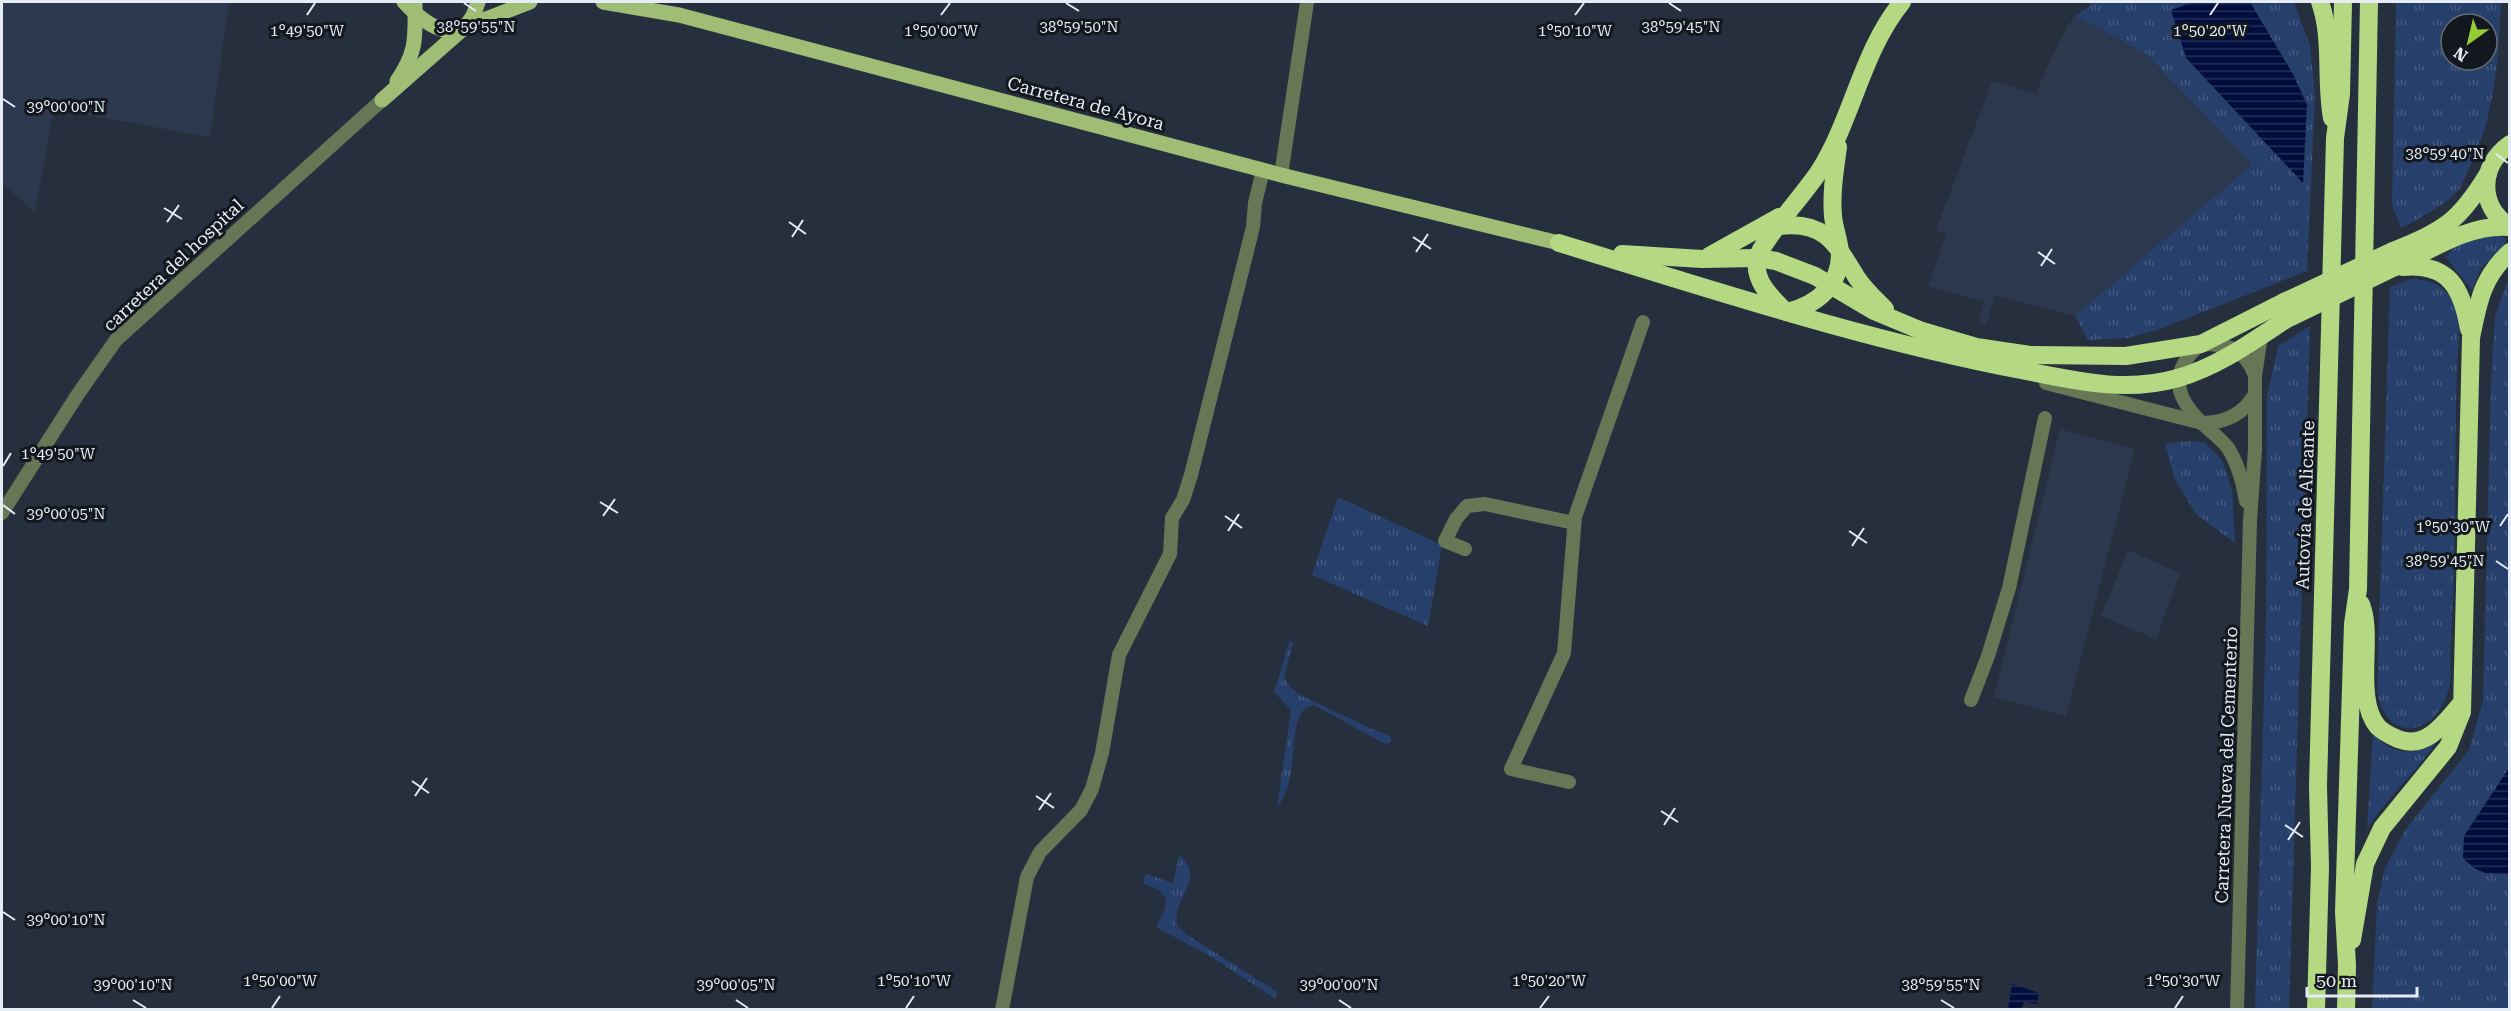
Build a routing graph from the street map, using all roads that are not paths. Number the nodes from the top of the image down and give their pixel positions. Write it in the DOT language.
graph roads {
  1 [pos="404,2"];
  2 [pos="478,2"];
  3 [pos="530,2"];
  4 [pos="603,2"];
  5 [pos="1307,2"];
  6 [pos="1902,2"];
  7 [pos="2320,2"];
  8 [pos="2343,2"];
  9 [pos="2369,2"];
  10 [pos="416,8"];
  11 [pos="465,27"];
  12 [pos="382,100"];
  13 [pos="1841,127"];
  14 [pos="2335,138"];
  15 [pos="2508,144"];
  16 [pos="1263,170"];
  17 [pos="2488,174"];
  18 [pos="1281,175"];
  19 [pos="1795,206"];
  20 [pos="1779,226"];
  21 [pos="2509,227"];
  22 [pos="1558,243"];
  23 [pos="1840,250"];
  24 [pos="2510,252"];
  25 [pos="1757,258"];
  26 [pos="1702,259"];
  27 [pos="2394,259"];
  28 [pos="1831,285"];
  29 [pos="1787,312"];
  30 [pos="1643,322"];
  31 [pos="1905,325"];
  32 [pos="2261,336"];
  33 [pos="2471,338"];
  34 [pos="2201,344"];
  35 [pos="2238,352"];
  36 [pos="1996,366"];
  37 [pos="2255,376"];
  38 [pos="2178,378"];
  39 [pos="2255,394"];
  40 [pos="2045,418"];
  41 [pos="2202,423"];
  42 [pos="2,513"];
  43 [pos="2250,521"];
  44 [pos="1574,523"];
  45 [pos="1465,549"];
  46 [pos="2358,589"];
  47 [pos="1971,700"];
  48 [pos="2462,703"];
  49 [pos="1569,782"];
  50 [pos="2347,966"];
  51 [pos="1002,1010"];
  52 [pos="2237,1010"];
  53 [pos="2316,1010"];
  54 [pos="2346,1010"];
  1 -- 10 [label="main road"];
  2 -- 11 [label="main road"];
  3 -- 11 [label="main road"];
  4 -- 16 [label="main road, Carretera de Ayora"];
  5 -- 18 [label="street"];
  6 -- 13 [label="highway"];
  7 -- 14 [label="highway"];
  8 -- 14 [label="highway, Autovía de Alicante"];
  9 -- 46 [label="highway"];
  10 -- 11 [label="main road"];
  10 -- 12 [label="main road"];
  11 -- 12 [label="main road"];
  12 -- 42 [label="street, carretera del hospital"];
  13 -- 19 [label="highway"];
  13 -- 23 [label="highway"];
  14 -- 53 [label="highway, Autovía de Alicante"];
  15 -- 17 [label="highway"];
  16 -- 18 [label="main road, Carretera de Ayora"];
  16 -- 51 [label="street"];
  17 -- 21 [label="highway"];
  17 -- 27 [label="highway"];
  18 -- 22 [label="main road, Carretera de Ayora"];
  19 -- 20 [label="highway"];
  19 -- 26 [label="highway"];
  20 -- 23 [label="highway"];
  20 -- 25 [label="highway"];
  21 -- 27 [label="highway"];
  22 -- 26 [label="highway"];
  22 -- 29 [label="highway"];
  23 -- 28 [label="highway"];
  23 -- 31 [label="highway"];
  24 -- 33 [label="highway"];
  25 -- 26 [label="highway"];
  25 -- 28 [label="highway"];
  25 -- 29 [label="highway"];
  27 -- 32 [label="highway, bridge"];
  27 -- 33 [label="highway"];
  27 -- 34 [label="highway, bridge"];
  28 -- 29 [label="highway"];
  28 -- 31 [label="highway"];
  29 -- 36 [label="highway"];
  30 -- 44 [label="street"];
  31 -- 34 [label="highway"];
  32 -- 35 [label="highway"];
  32 -- 37 [label="street"];
  33 -- 48 [label="highway"];
  34 -- 35 [label="street"];
  34 -- 38 [label="street"];
  35 -- 37 [label="street"];
  35 -- 38 [label="highway"];
  36 -- 38 [label="highway"];
  36 -- 41 [label="street"];
  37 -- 39 [label="street"];
  38 -- 41 [label="street"];
  39 -- 41 [label="street"];
  39 -- 43 [label="street, Carretera Nueva del Cementerio"];
  40 -- 47 [label="street"];
  41 -- 43 [label="street, Carretera Nueva del Cementerio"];
  43 -- 52 [label="street, Carretera Nueva del Cementerio"];
  44 -- 45 [label="street"];
  44 -- 49 [label="street"];
  46 -- 48 [label="highway"];
  46 -- 50 [label="highway"];
  48 -- 50 [label="highway"];
  50 -- 54 [label="highway"];
}
